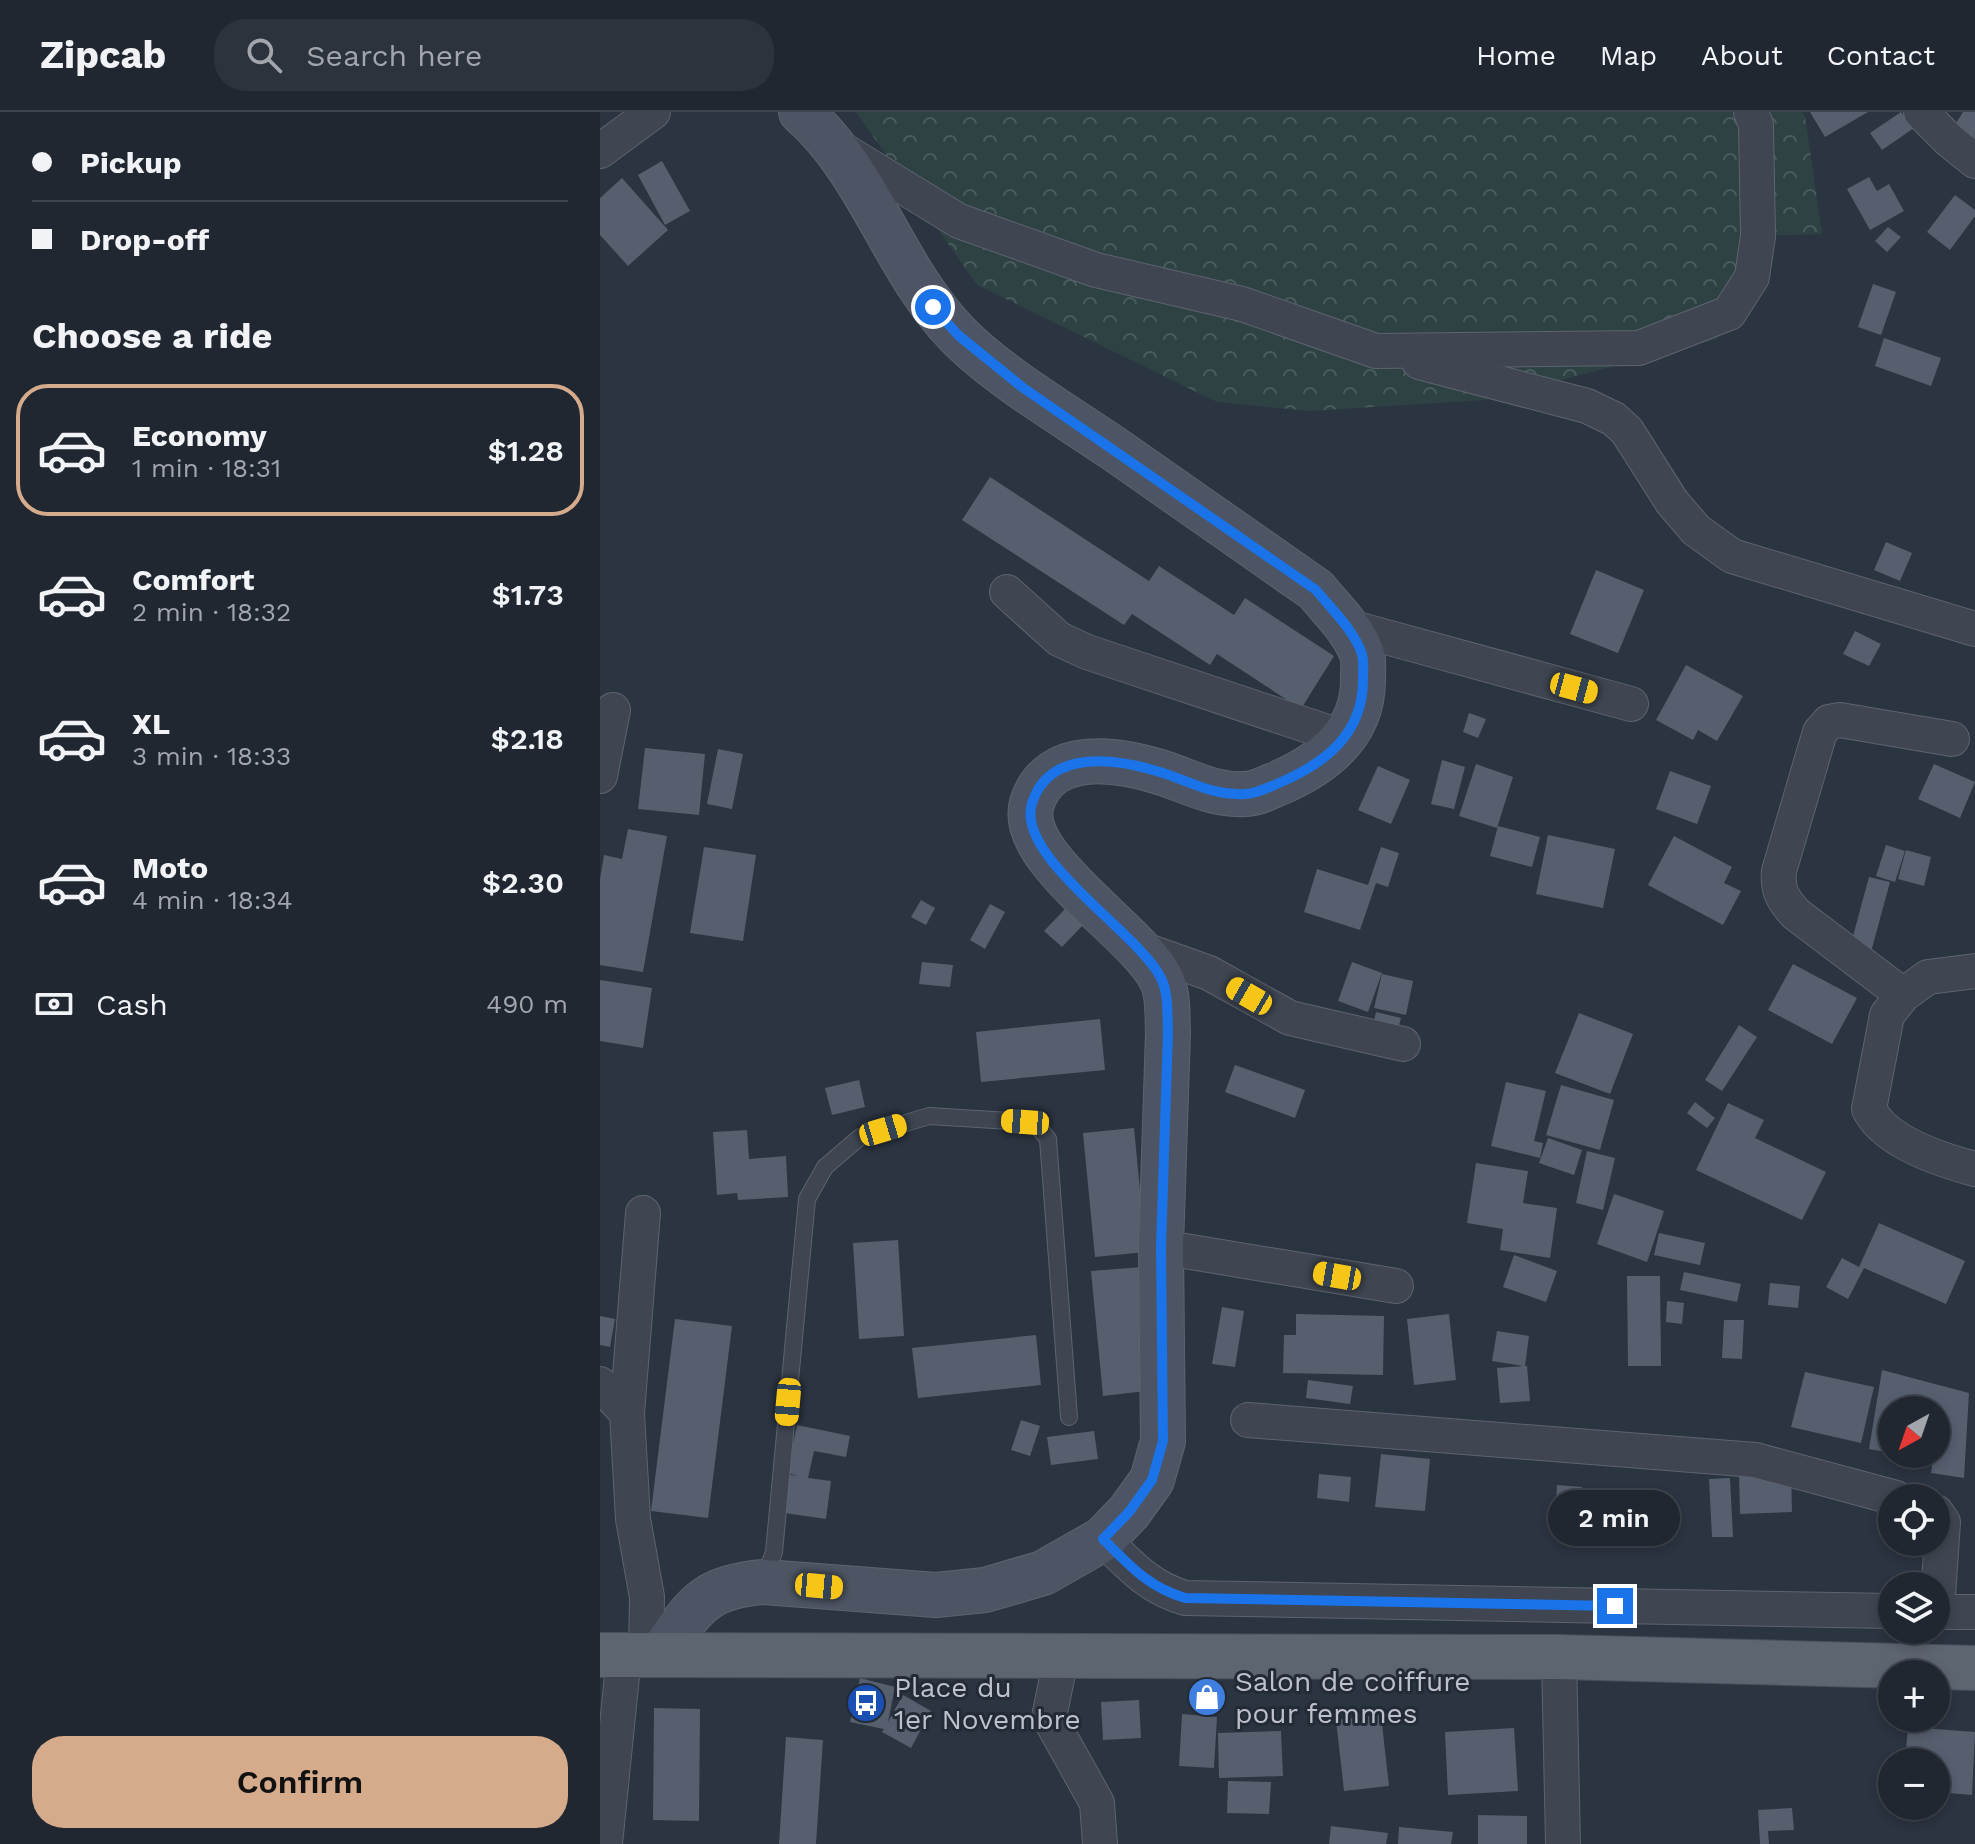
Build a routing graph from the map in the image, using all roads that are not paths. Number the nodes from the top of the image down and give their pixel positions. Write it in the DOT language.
graph roads {
  1 [pos="653,112"];
  2 [pos="801,112"];
  3 [pos="1751,112"];
  4 [pos="1921,112"];
  5 [pos="834,144"];
  6 [pos="600,151"];
  7 [pos="1975,161"];
  8 [pos="1376,351"];
  9 [pos="1007,592"];
  10 [pos="1346,626"];
  11 [pos="1975,629"];
  12 [pos="1631,704"];
  13 [pos="613,710"];
  14 [pos="1345,738"];
  15 [pos="1952,739"];
  16 [pos="600,776"];
  17 [pos="1139,948"];
  18 [pos="1975,971"];
  19 [pos="1903,995"];
  20 [pos="1403,1044"];
  21 [pos="1975,1169"];
  22 [pos="643,1213"];
  23 [pos="1161,1247"];
  24 [pos="1396,1286"];
  25 [pos="600,1384"];
  26 [pos="627,1413"];
  27 [pos="1069,1417"];
  28 [pos="1248,1420"];
  29 [pos="1878,1493"];
  30 [pos="1103,1539"];
  31 [pos="764,1582"];
  32 [pos="1878,1611"];
  33 [pos="1950,1612"];
  34 [pos="1975,1612"];
  35 [pos="1062,1654"];
  36 [pos="633,1656"];
  37 [pos="1559,1657"];
  38 [pos="1975,1668"];
  39 [pos="605,1844"];
  40 [pos="1100,1844"];
  41 [pos="1563,1844"];
  1 -- 6 [label="street"];
  2 -- 5 [label="main road"];
  3 -- 8 [label="street"];
  4 -- 7 [label="street"];
  5 -- 8 [label="street"];
  5 -- 10 [label="main road"];
  8 -- 11 [label="street"];
  9 -- 14 [label="street"];
  10 -- 12 [label="street"];
  10 -- 14 [label="main road"];
  13 -- 16 [label="street"];
  14 -- 17 [label="main road"];
  15 -- 19 [label="street"];
  17 -- 20 [label="street"];
  17 -- 23 [label="main road"];
  18 -- 19 [label="street"];
  19 -- 21 [label="street"];
  22 -- 26 [label="street"];
  23 -- 24 [label="street"];
  23 -- 30 [label="main road"];
  25 -- 26 [label="street"];
  26 -- 36 [label="street"];
  27 -- 31 [label="lane"];
  28 -- 29 [label="street"];
  30 -- 31 [label="main road"];
  30 -- 32 [label="street"];
  31 -- 36 [label="main road"];
  33 -- 34 [label="street"];
  35 -- 36 [label="main road"];
  35 -- 37 [label="main road"];
  35 -- 40 [label="street"];
  36 -- 39 [label="street"];
  37 -- 38 [label="main road"];
  37 -- 41 [label="street"];
}
